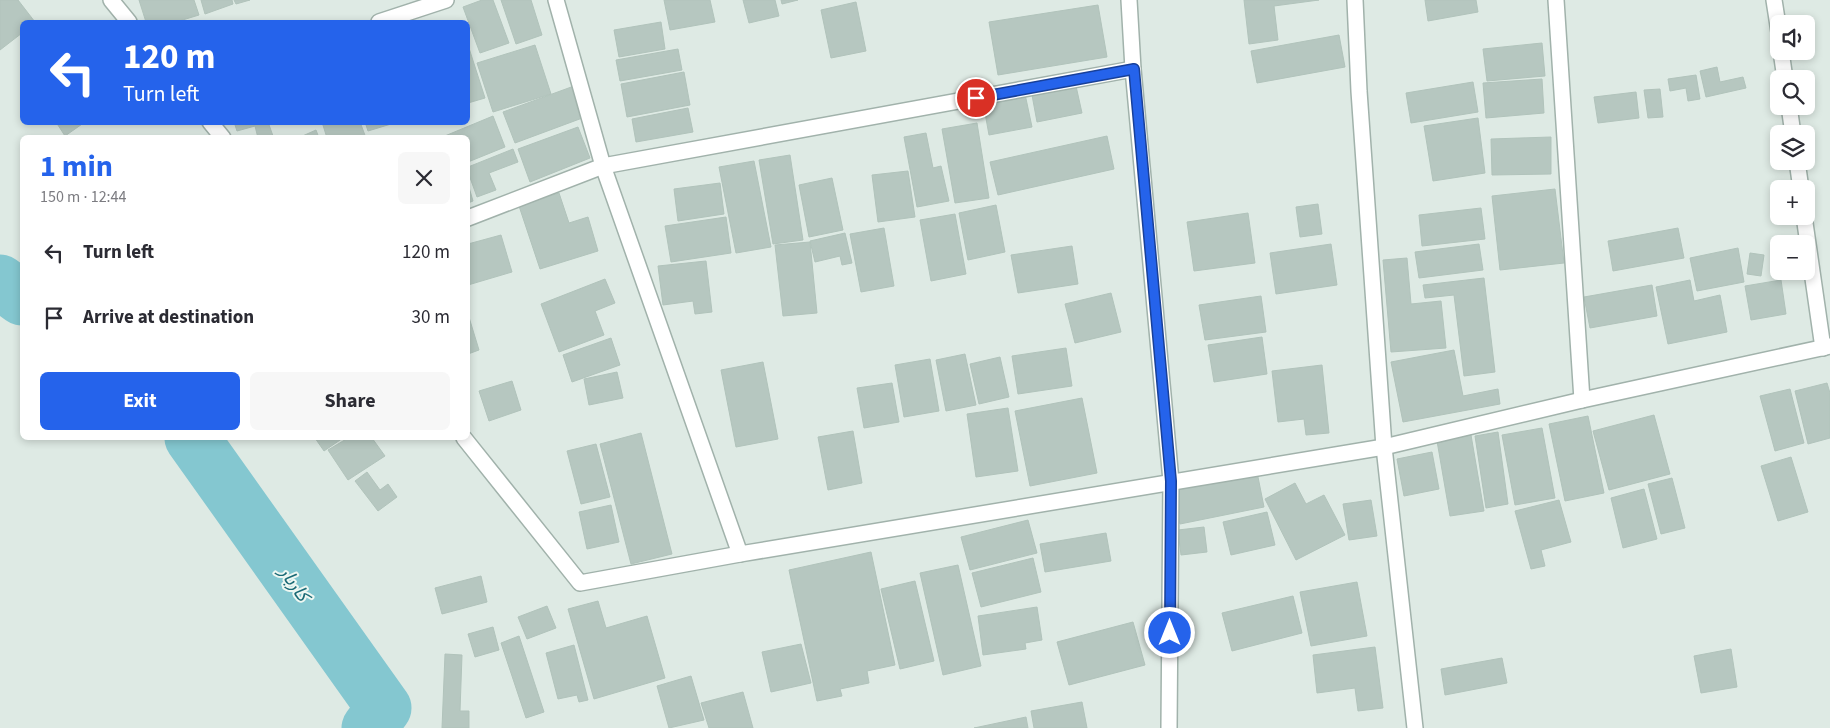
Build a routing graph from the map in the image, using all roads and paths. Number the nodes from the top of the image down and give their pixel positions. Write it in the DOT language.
graph roads {
  1 [pos="111,0"];
  2 [pos="446,0"];
  3 [pos="556,0"];
  4 [pos="1129,0"];
  5 [pos="1355,0"];
  6 [pos="1556,0"];
  7 [pos="1774,0"];
  8 [pos="1776,15"];
  9 [pos="128,20"];
  10 [pos="385,20"];
  11 [pos="1134,69"];
  12 [pos="603,166"];
  13 [pos="470,217"];
  14 [pos="1806,225"];
  15 [pos="1826,347"];
  16 [pos="1582,400"];
  17 [pos="466,440"];
  18 [pos="1384,447"];
  19 [pos="1171,481"];
  20 [pos="740,554"];
  21 [pos="1169,728"];
  22 [pos="1415,728"];
  1 -- 9 [label="street"];
  2 -- 10 [label="street"];
  3 -- 12 [label="street"];
  4 -- 11 [label="street"];
  5 -- 18 [label="street"];
  6 -- 16 [label="street"];
  7 -- 8 [label="street"];
  11 -- 12 [label="street"];
  11 -- 19 [label="street"];
  12 -- 13 [label="street"];
  12 -- 20 [label="street"];
  14 -- 15 [label="street"];
  15 -- 16 [label="street"];
  16 -- 18 [label="street"];
  17 -- 20 [label="street"];
  18 -- 19 [label="street"];
  18 -- 22 [label="street"];
  19 -- 20 [label="street"];
  19 -- 21 [label="street"];
}
